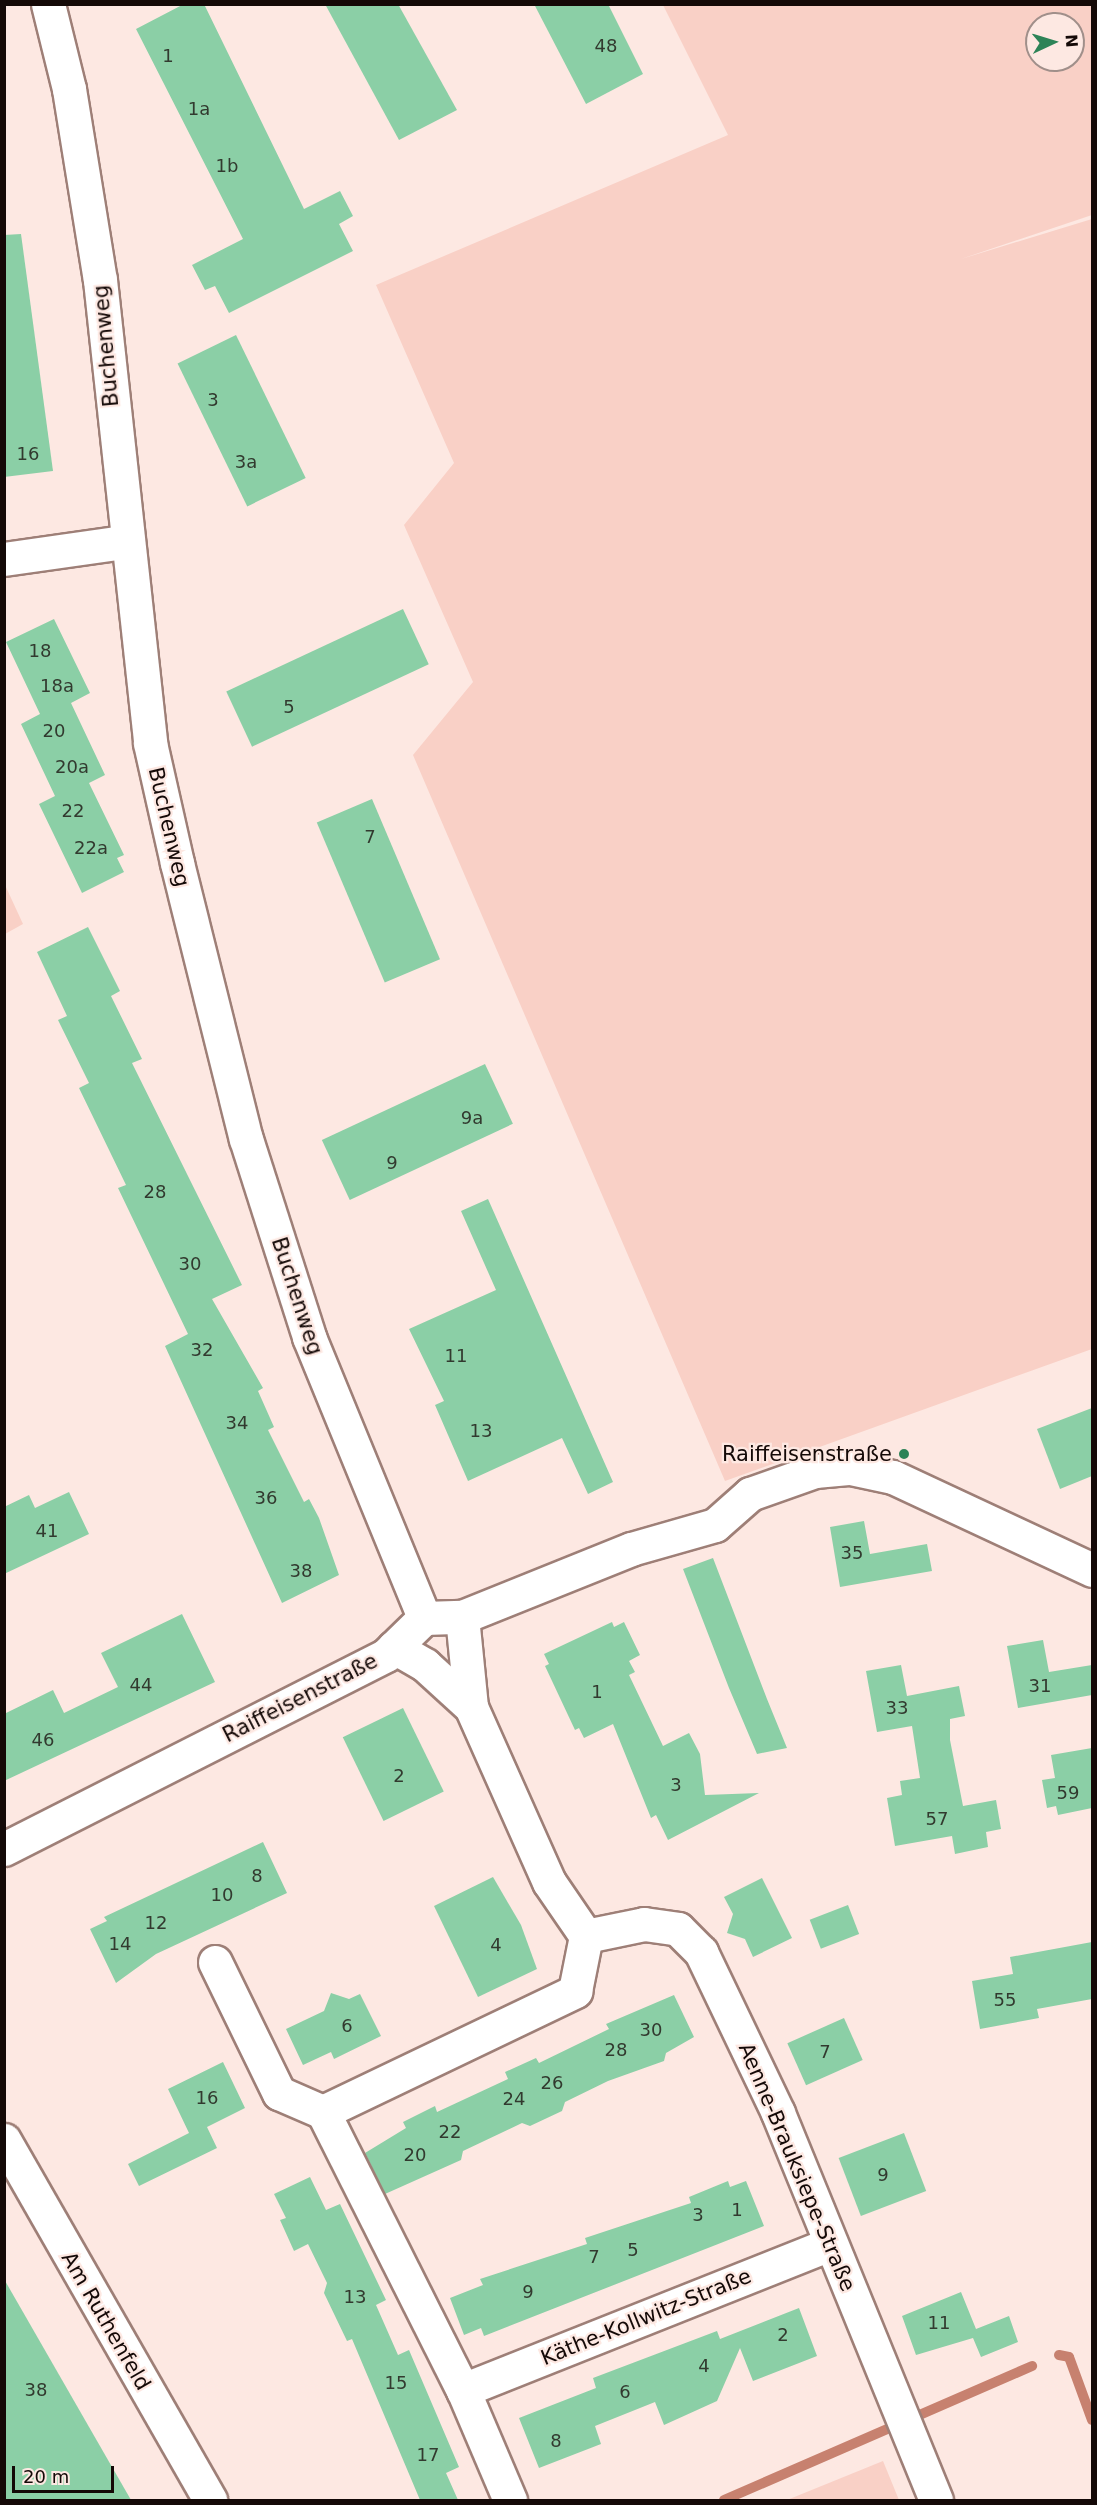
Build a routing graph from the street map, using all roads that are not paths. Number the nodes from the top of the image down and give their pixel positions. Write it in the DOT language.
graph roads {
  1 [pos="48,4"];
  2 [pos="124,542"];
  3 [pos="4,559"];
  4 [pos="1092,1570"];
  5 [pos="462,1617"];
  6 [pos="424,1618"];
  7 [pos="394,1647"];
  8 [pos="471,1707"];
  9 [pos="4,1849"];
  10 [pos="586,1936"];
  11 [pos="215,1962"];
  12 [pos="323,2112"];
  13 [pos="4,2140"];
  14 [pos="829,2244"];
  15 [pos="463,2390"];
  16 [pos="210,2500"];
  17 [pos="510,2500"];
  18 [pos="936,2500"];
  1 -- 2 [label="street, Buchenweg"];
  2 -- 3 [label="street"];
  2 -- 6 [label="street, Buchenweg"];
  4 -- 5 [label="street"];
  5 -- 6 [label="street"];
  5 -- 8 [label="street"];
  6 -- 7 [label="street, Raiffeisenstraße"];
  7 -- 8 [label="street"];
  7 -- 9 [label="street, Raiffeisenstraße"];
  8 -- 10 [label="street"];
  10 -- 12 [label="street"];
  10 -- 14 [label="street, Aenne-Brauksiepe-Straße"];
  11 -- 12 [label="street"];
  12 -- 15 [label="street"];
  13 -- 16 [label="street, Am Ruthenfeld"];
  14 -- 15 [label="street, Käthe-Kollwitz-Straße"];
  14 -- 18 [label="street, Aenne-Brauksiepe-Straße"];
  15 -- 17 [label="street"];
}
